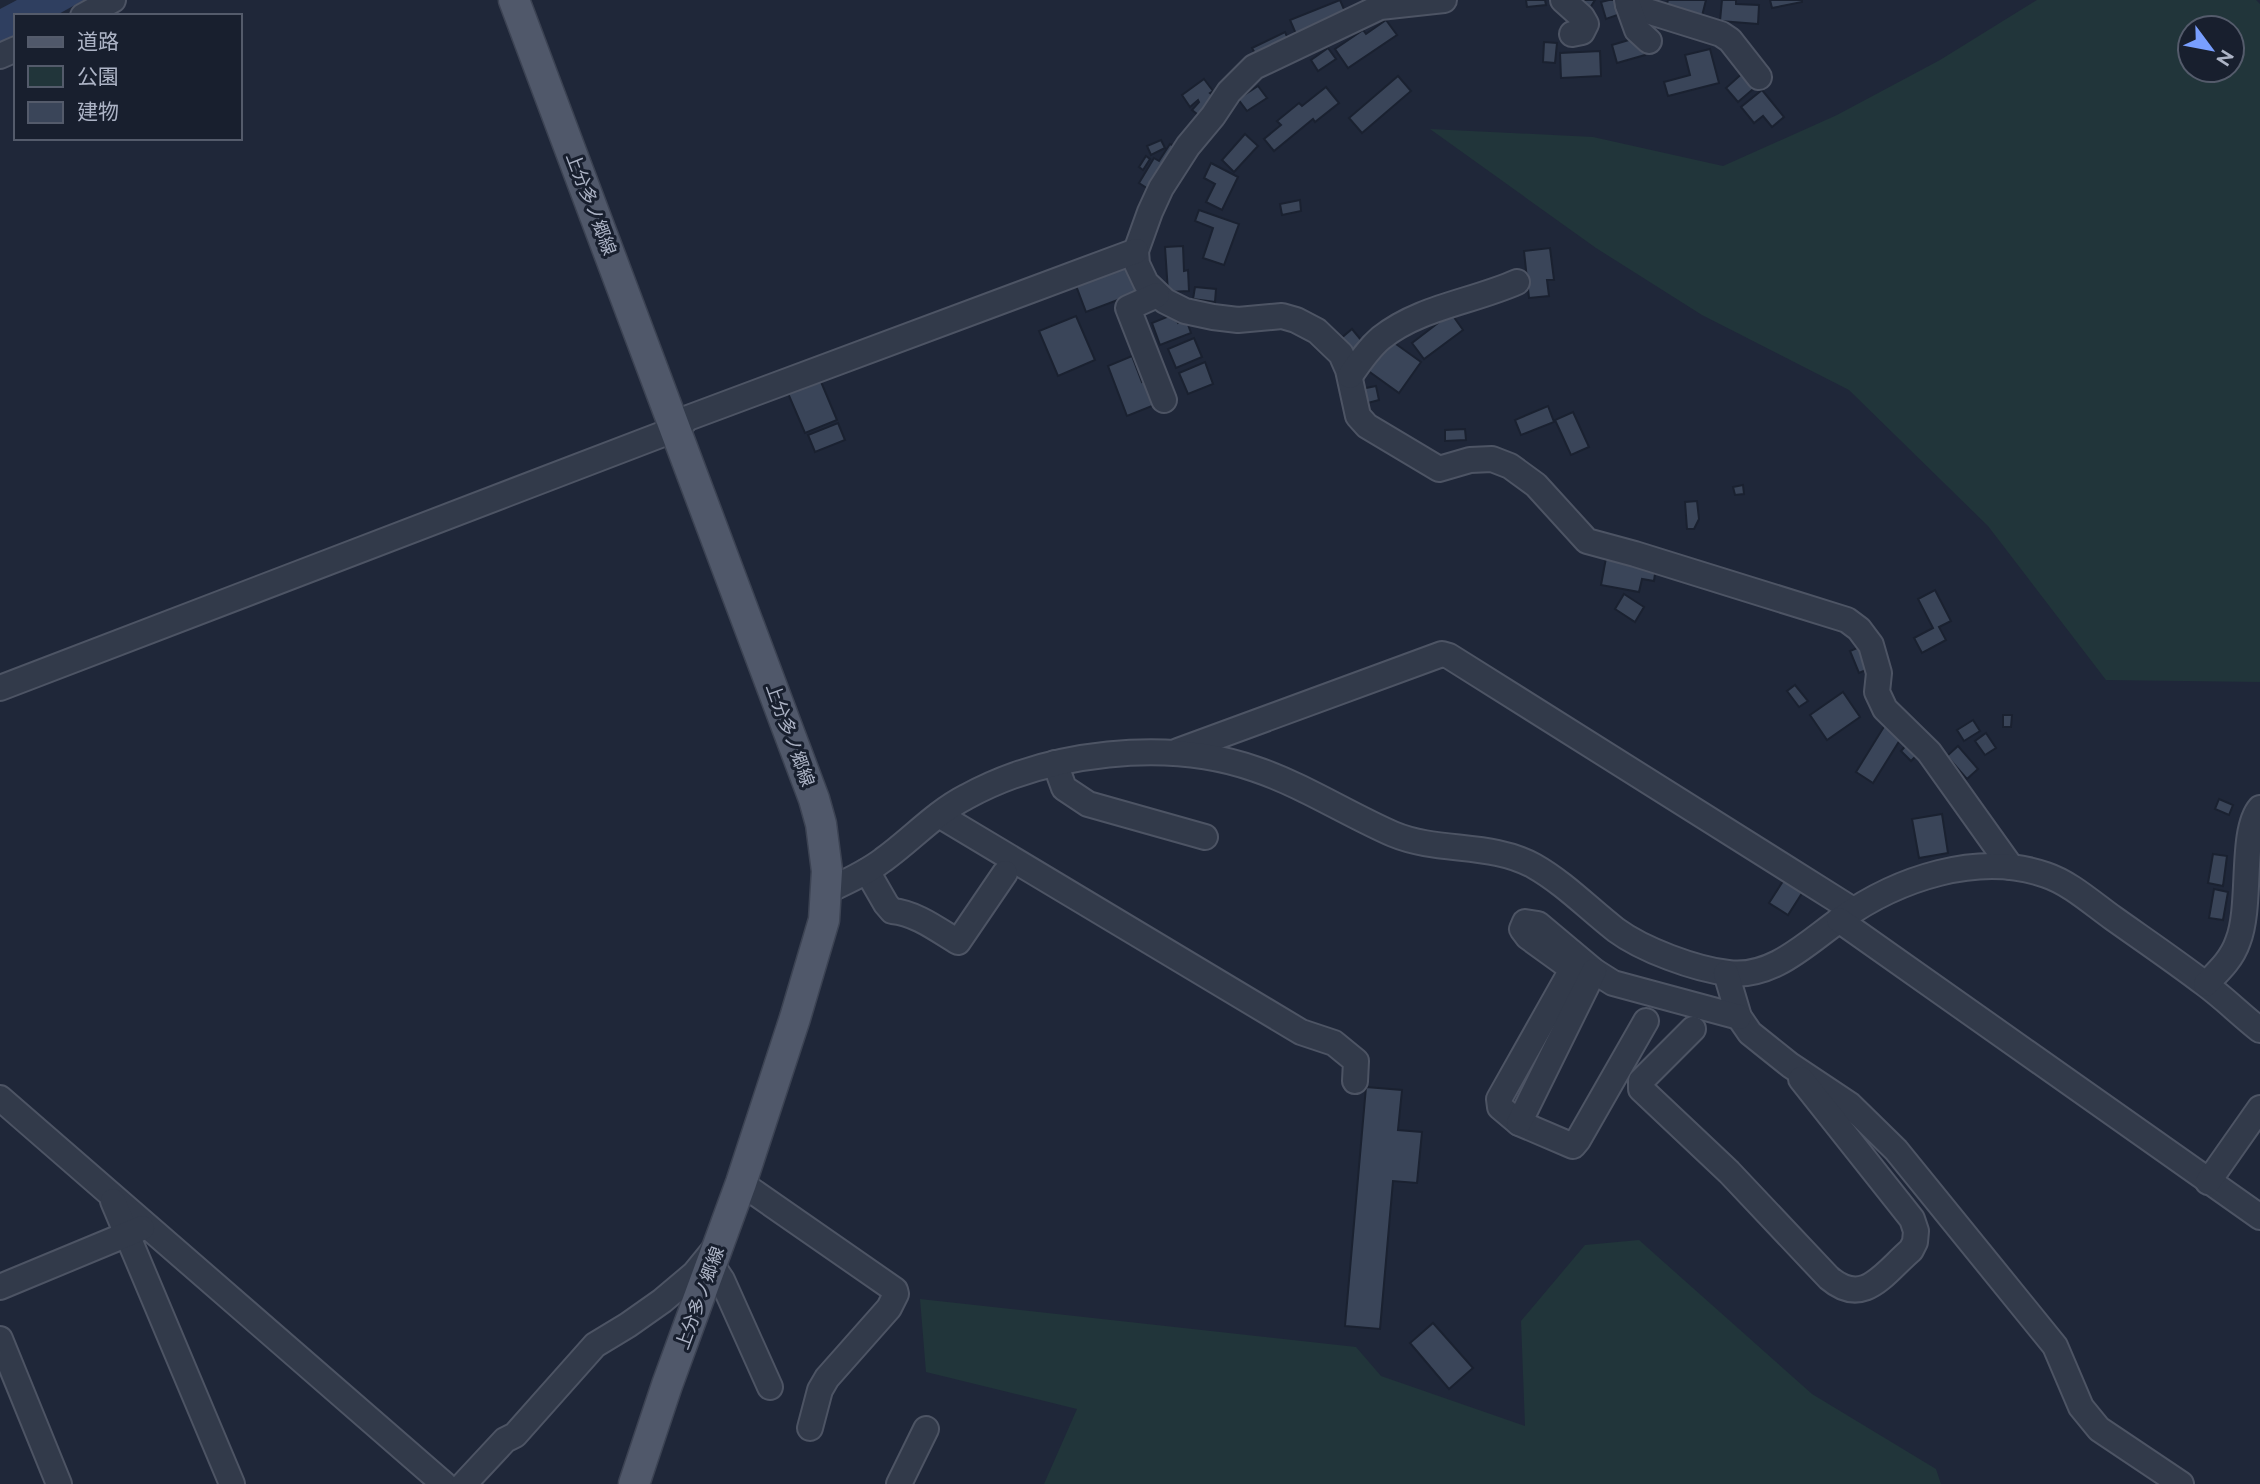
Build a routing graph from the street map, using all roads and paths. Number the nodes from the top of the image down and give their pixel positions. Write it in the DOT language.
graph roads {
  1 [pos="113,0"];
  2 [pos="514,0"];
  3 [pos="1444,0"];
  4 [pos="1563,0"];
  5 [pos="1628,2"];
  6 [pos="87,14"];
  7 [pos="1572,34"];
  8 [pos="1649,41"];
  9 [pos="1759,77"];
  10 [pos="1136,251"];
  11 [pos="1517,282"];
  12 [pos="1157,295"];
  13 [pos="1350,376"];
  14 [pos="1164,400"];
  15 [pos="676,429"];
  16 [pos="0,688"];
  17 [pos="1172,753"];
  18 [pos="1055,763"];
  19 [pos="939,815"];
  20 [pos="2257,816"];
  21 [pos="1205,837"];
  22 [pos="2011,867"];
  23 [pos="867,871"];
  24 [pos="1005,873"];
  25 [pos="827,891"];
  26 [pos="1846,915"];
  27 [pos="1594,971"];
  28 [pos="1726,973"];
  29 [pos="2206,984"];
  30 [pos="1739,1017"];
  31 [pos="1646,1021"];
  32 [pos="1693,1029"];
  33 [pos="2260,1030"];
  34 [pos="1790,1065"];
  35 [pos="1355,1081"];
  36 [pos="0,1098"];
  37 [pos="2260,1108"];
  38 [pos="1519,1123"];
  39 [pos="2208,1182"];
  40 [pos="741,1183"];
  41 [pos="2260,1217"];
  42 [pos="137,1230"];
  43 [pos="709,1261"];
  44 [pos="0,1287"];
  45 [pos="0,1339"];
  46 [pos="770,1387"];
  47 [pos="810,1428"];
  48 [pos="926,1429"];
  49 [pos="59,1484"];
  50 [pos="232,1484"];
  51 [pos="444,1484"];
  52 [pos="464,1484"];
  53 [pos="635,1484"];
  54 [pos="899,1484"];
  55 [pos="2181,1484"];
  1 -- 6 [label="street"];
  2 -- 15 [label="main road, 上分多ノ郷線"];
  3 -- 10 [label="street"];
  4 -- 7 [label="street"];
  5 -- 8 [label="street"];
  5 -- 9 [label="street"];
  10 -- 12 [label="street"];
  10 -- 15 [label="street"];
  11 -- 13 [label="street"];
  12 -- 13 [label="street"];
  12 -- 14 [label="street"];
  13 -- 22 [label="street"];
  15 -- 16 [label="street"];
  15 -- 25 [label="main road, 上分多ノ郷線"];
  17 -- 18 [label="street"];
  17 -- 26 [label="street"];
  17 -- 28 [label="street"];
  18 -- 19 [label="street"];
  18 -- 21 [label="street"];
  19 -- 23 [label="street"];
  19 -- 35 [label="street"];
  20 -- 29 [label="street"];
  22 -- 26 [label="street"];
  22 -- 29 [label="street"];
  23 -- 24 [label="street"];
  23 -- 25 [label="street"];
  25 -- 40 [label="main road, 上分多ノ郷線"];
  26 -- 28 [label="street"];
  26 -- 39 [label="street"];
  27 -- 30 [label="street"];
  27 -- 38 [label="street"];
  27 -- 38 [label="street"];
  28 -- 30 [label="street"];
  29 -- 33 [label="street"];
  30 -- 34 [label="street"];
  31 -- 38 [label="street"];
  32 -- 34 [label="street"];
  34 -- 55 [label="street"];
  36 -- 42 [label="street"];
  37 -- 39 [label="street"];
  39 -- 41 [label="street"];
  40 -- 43 [label="main road, 上分多ノ郷線"];
  40 -- 47 [label="street"];
  42 -- 44 [label="street"];
  42 -- 50 [label="street"];
  42 -- 51 [label="street"];
  43 -- 46 [label="street"];
  43 -- 52 [label="street"];
  43 -- 53 [label="main road, 上分多ノ郷線"];
  45 -- 49 [label="street"];
  48 -- 54 [label="street"];
}
